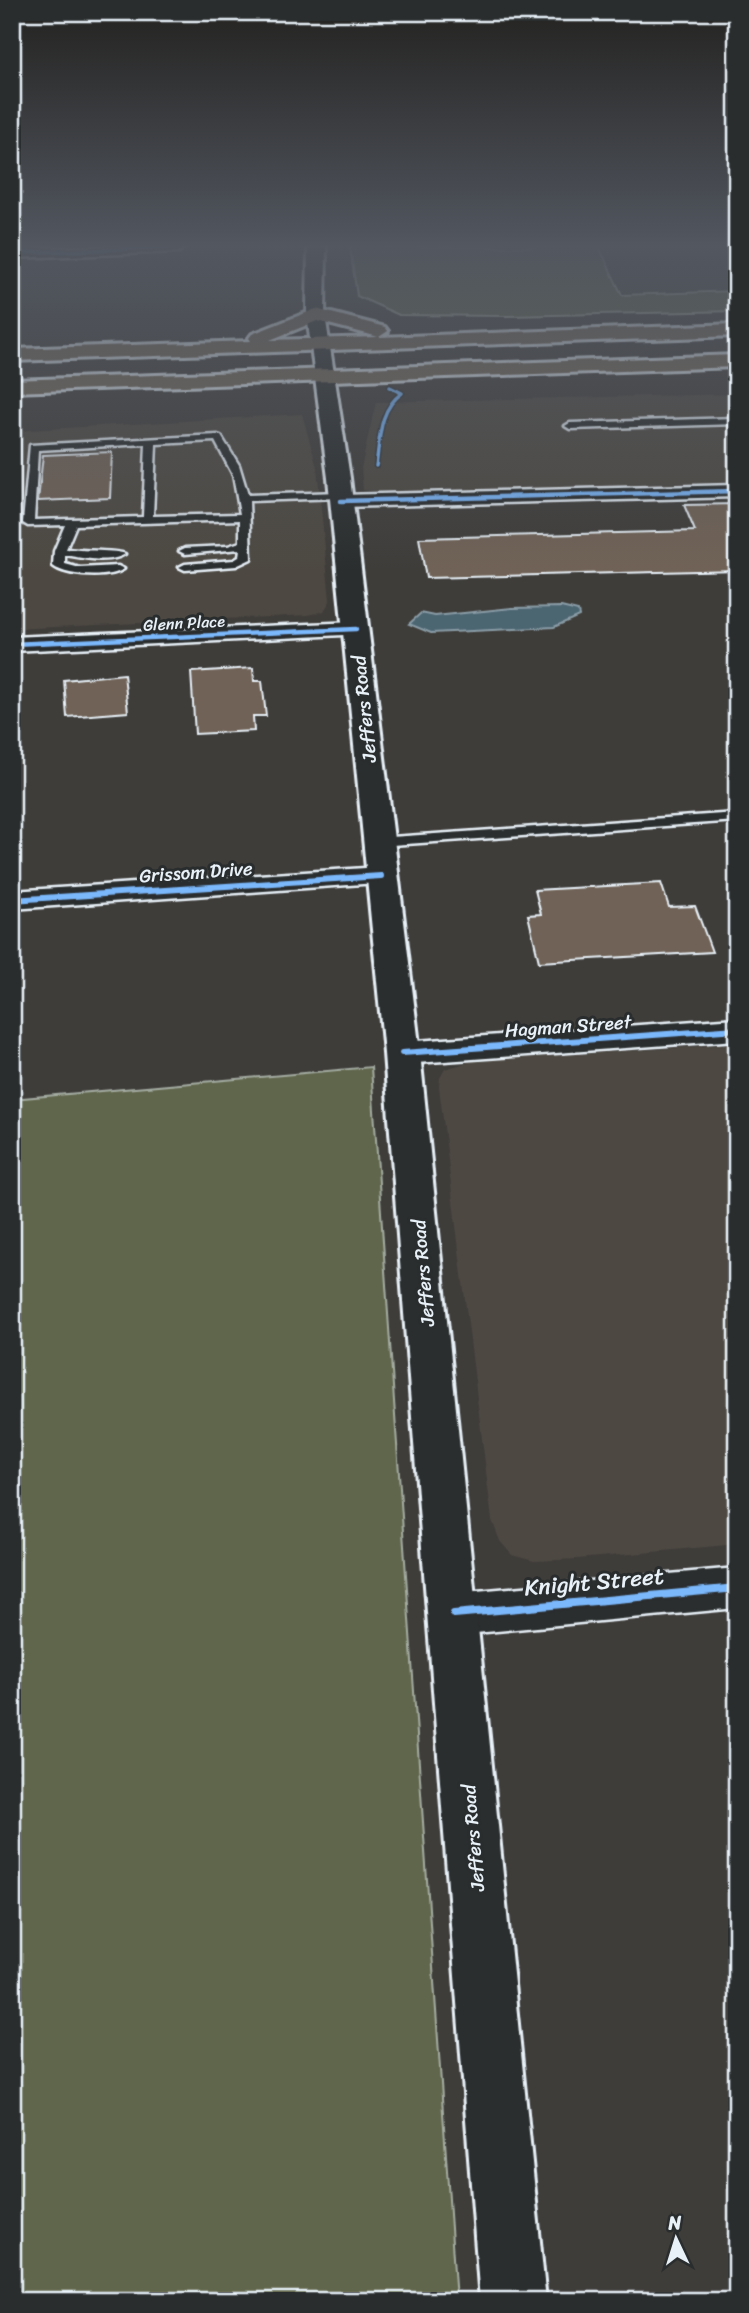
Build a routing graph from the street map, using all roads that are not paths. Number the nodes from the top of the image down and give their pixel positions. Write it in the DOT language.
graph roads {
  1 [pos="302,355"];
  2 [pos="322,355"];
  3 [pos="434,355"];
  4 [pos="737,361"];
  5 [pos="325,375"];
  6 [pos="12,379"];
  7 [pos="12,386"];
  8 [pos="737,421"];
  9 [pos="570,426"];
  10 [pos="151,440"];
  11 [pos="737,491"];
  12 [pos="245,498"];
  13 [pos="341,498"];
  14 [pos="245,517"];
  15 [pos="148,519"];
  16 [pos="72,521"];
  17 [pos="246,544"];
  18 [pos="60,551"];
  19 [pos="185,551"];
  20 [pos="118,554"];
  21 [pos="185,567"];
  22 [pos="118,569"];
  23 [pos="356,629"];
  24 [pos="12,644"];
  25 [pos="737,817"];
  26 [pos="379,859"];
  27 [pos="12,900"];
  28 [pos="737,1029"];
  29 [pos="402,1053"];
  30 [pos="737,1588"];
  31 [pos="454,1614"];
  32 [pos="513,2301"];
  1 -- 6 [label="main road"];
  2 -- 5 [label="main road, Jeffers Road"];
  3 -- 5 [label="main road"];
  4 -- 5 [label="main road"];
  5 -- 7 [label="main road"];
  5 -- 13 [label="main road, Jeffers Road"];
  8 -- 9 [label="lane"];
  10 -- 12 [label="lane"];
  10 -- 15 [label="lane"];
  10 -- 16 [label="lane"];
  11 -- 13 [label="street"];
  12 -- 13 [label="lane"];
  12 -- 14 [label="lane"];
  13 -- 23 [label="main road, Jeffers Road"];
  14 -- 15 [label="lane"];
  14 -- 17 [label="lane"];
  15 -- 16 [label="lane"];
  16 -- 18 [label="lane"];
  17 -- 19 [label="lane"];
  17 -- 21 [label="lane"];
  18 -- 20 [label="lane"];
  18 -- 22 [label="lane"];
  23 -- 24 [label="street, Glenn Place"];
  23 -- 26 [label="main road, Jeffers Road"];
  25 -- 26 [label="lane"];
  26 -- 27 [label="street, Grissom Drive"];
  26 -- 29 [label="main road, Jeffers Road"];
  28 -- 29 [label="street, Hagman Street"];
  29 -- 31 [label="main road, Jeffers Road"];
  30 -- 31 [label="street, Knight Street"];
  31 -- 32 [label="main road, Jeffers Road"];
}
